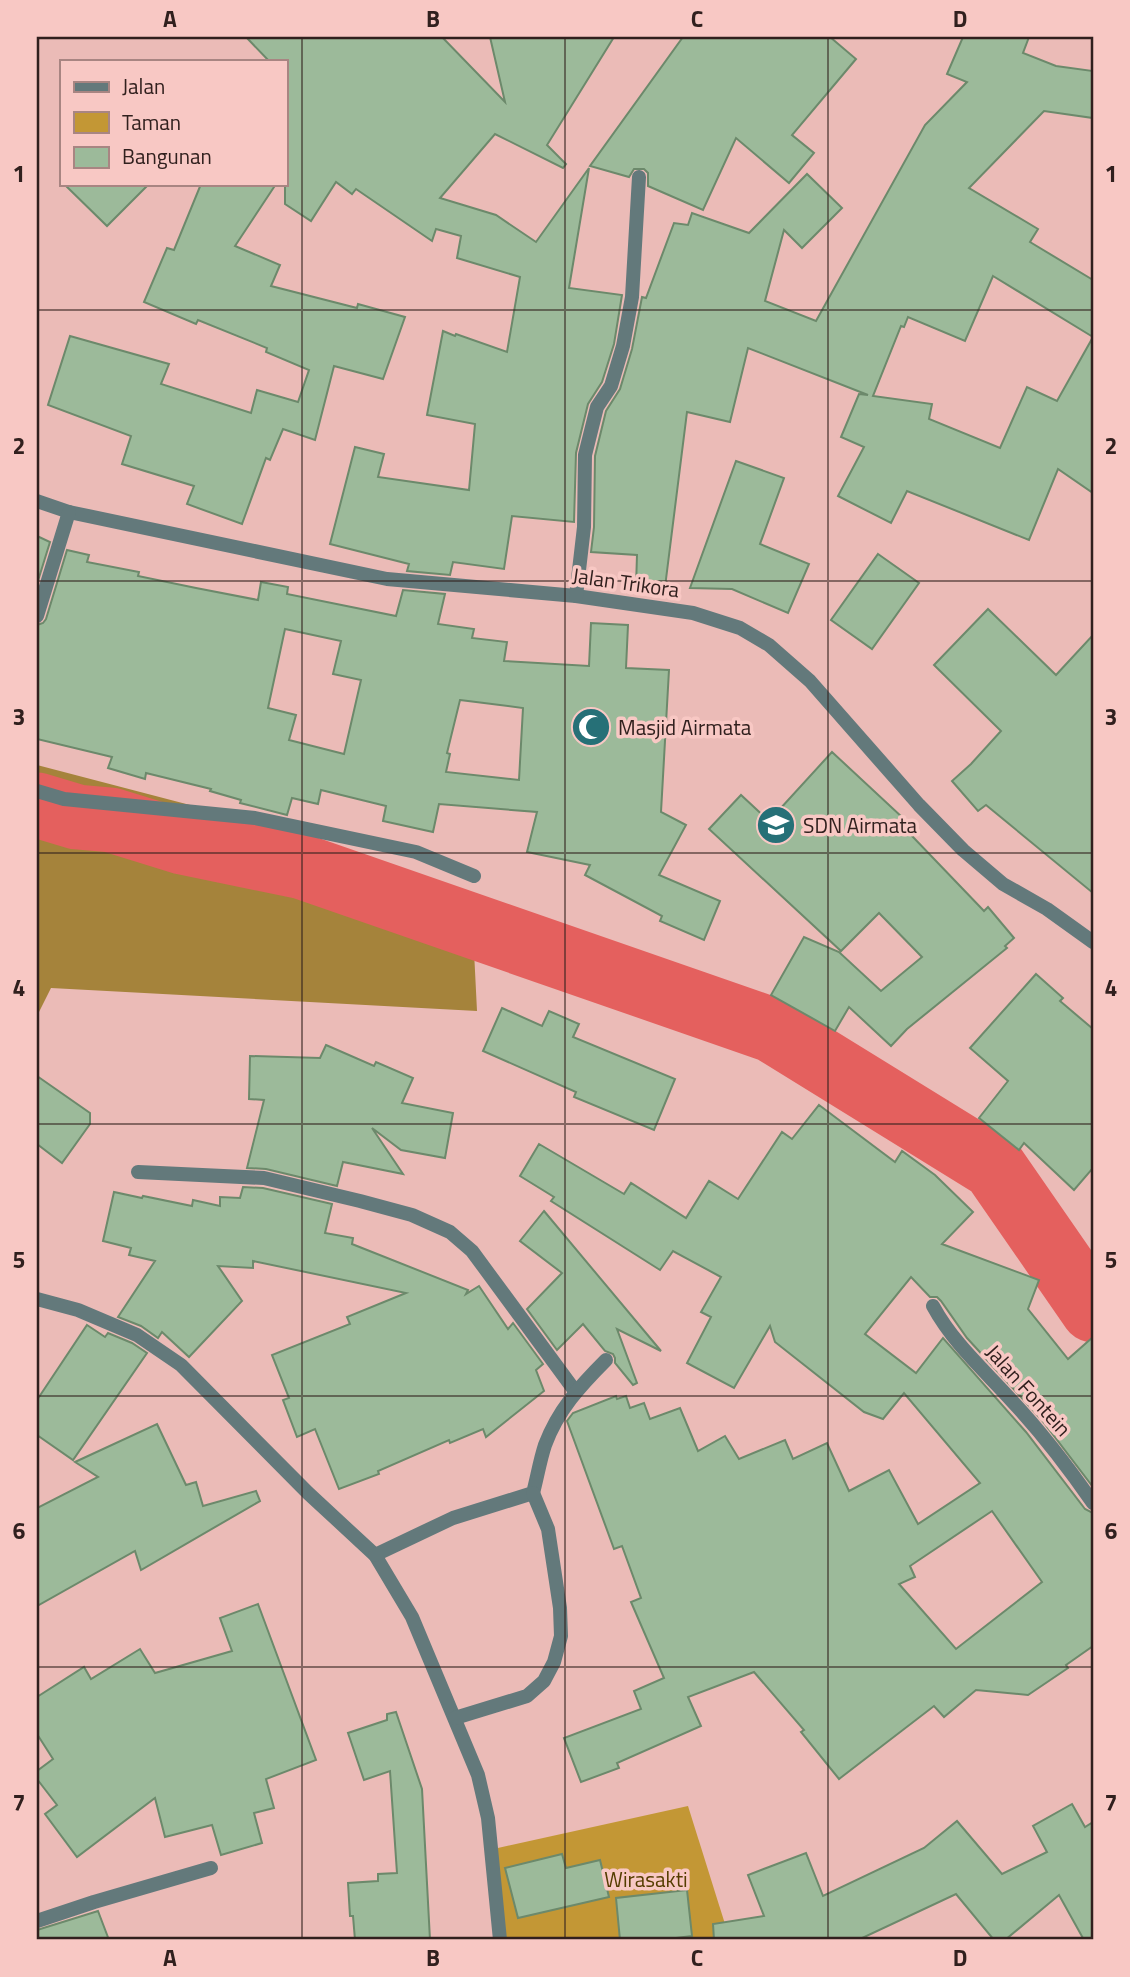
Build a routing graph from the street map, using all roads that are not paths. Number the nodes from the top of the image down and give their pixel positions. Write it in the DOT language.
graph roads {
  1 [pos="639,177"];
  2 [pos="37,501"];
  3 [pos="69,512"];
  4 [pos="576,596"];
  5 [pos="37,616"];
  6 [pos="37,791"];
  7 [pos="474,876"];
  8 [pos="1093,942"];
  9 [pos="138,1172"];
  10 [pos="37,1300"];
  11 [pos="933,1306"];
  12 [pos="606,1360"];
  13 [pos="575,1391"];
  14 [pos="533,1493"];
  15 [pos="1093,1503"];
  16 [pos="375,1555"];
  17 [pos="455,1718"];
  18 [pos="211,1868"];
  19 [pos="37,1921"];
  20 [pos="500,1940"];
  1 -- 4 [label="street"];
  2 -- 3 [label="street, Jalan Trikora"];
  3 -- 4 [label="street, Jalan Trikora"];
  3 -- 5 [label="street"];
  4 -- 8 [label="street, Jalan Trikora"];
  6 -- 7 [label="street"];
  9 -- 13 [label="street"];
  10 -- 16 [label="street"];
  11 -- 15 [label="street, Jalan Fontein"];
  12 -- 13 [label="street"];
  13 -- 14 [label="street"];
  14 -- 16 [label="street"];
  14 -- 17 [label="street"];
  16 -- 17 [label="street"];
  17 -- 20 [label="street"];
  18 -- 19 [label="street"];
}
